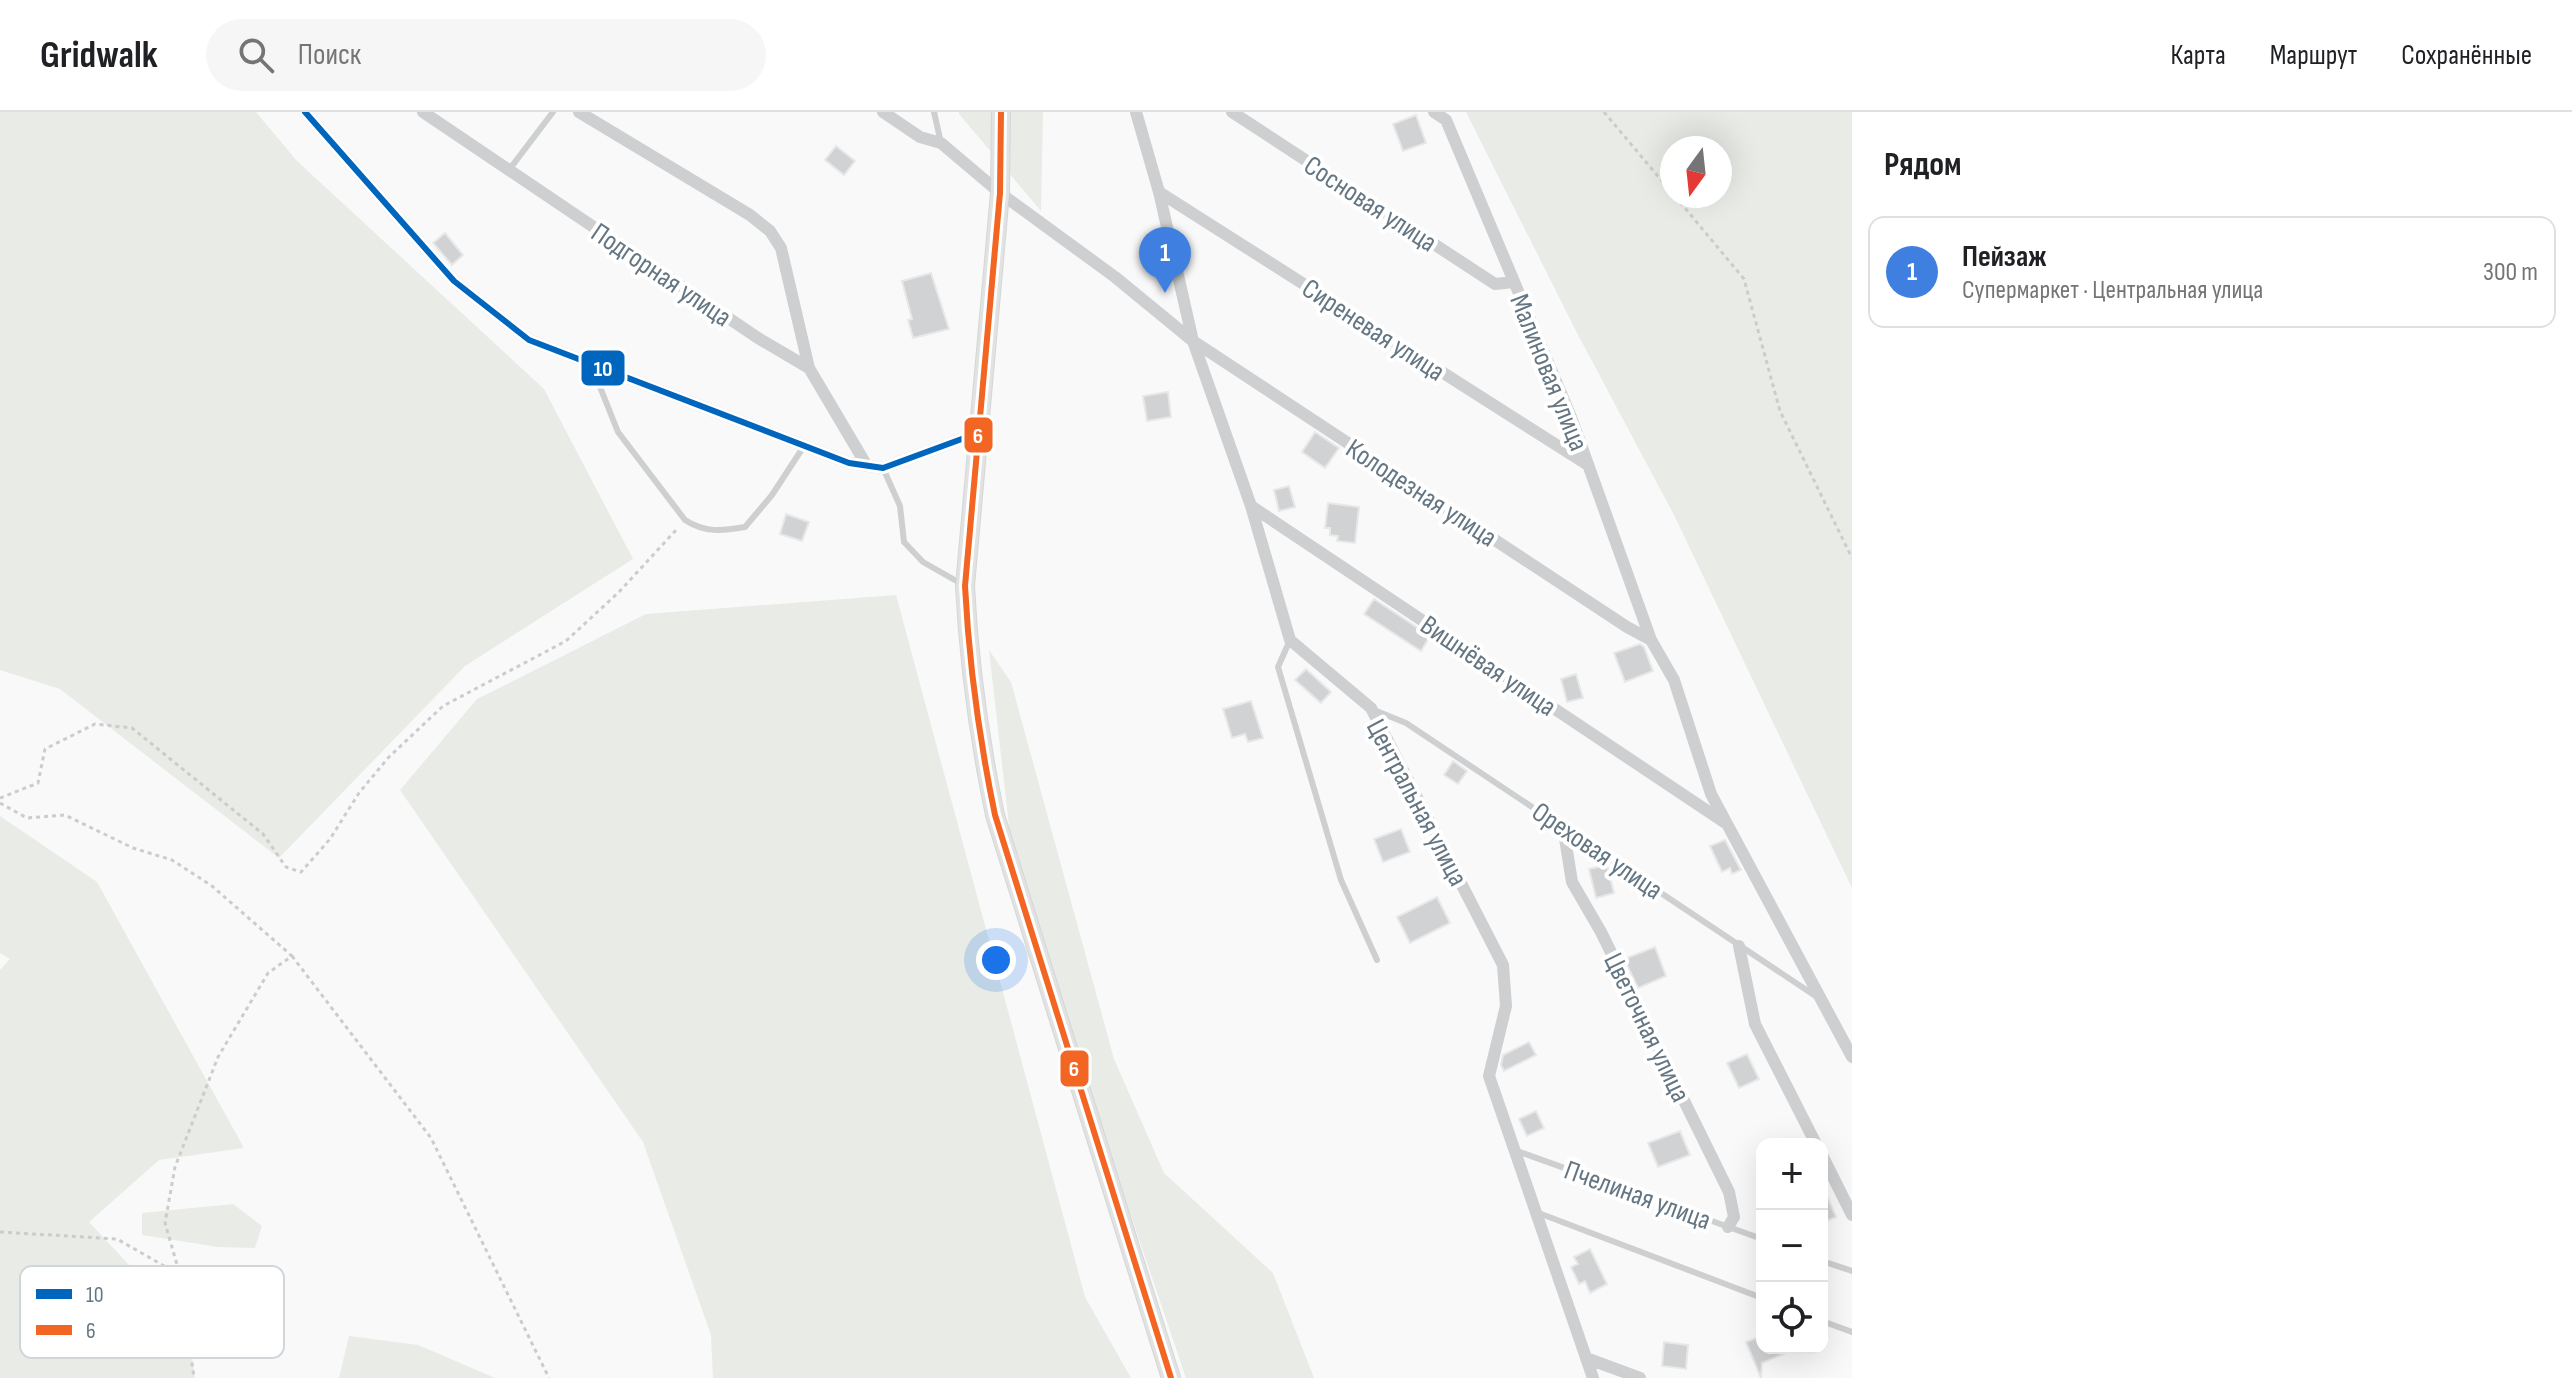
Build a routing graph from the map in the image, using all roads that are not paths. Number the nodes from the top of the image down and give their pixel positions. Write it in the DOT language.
graph roads {
  1 [pos="305,112"];
  2 [pos="423,112"];
  3 [pos="553,112"];
  4 [pos="579,112"];
  5 [pos="883,112"];
  6 [pos="934,112"];
  7 [pos="1001,112"];
  8 [pos="1136,112"];
  9 [pos="1232,112"];
  10 [pos="1434,112"];
  11 [pos="941,143"];
  12 [pos="509,170"];
  13 [pos="1159,192"];
  14 [pos="1000,193"];
  15 [pos="1514,282"];
  16 [pos="1193,341"];
  17 [pos="591,364"];
  18 [pos="809,368"];
  19 [pos="978,433"];
  20 [pos="804,446"];
  21 [pos="867,466"];
  22 [pos="1588,466"];
  23 [pos="883,468"];
  24 [pos="1251,506"];
  25 [pos="965,586"];
  26 [pos="1290,640"];
  27 [pos="1651,640"];
  28 [pos="1371,708"];
  29 [pos="1727,824"];
  30 [pos="1563,826"];
  31 [pos="1739,946"];
  32 [pos="1377,960"];
  33 [pos="1821,999"];
  34 [pos="1852,1057"];
  35 [pos="1813,1138"];
  36 [pos="1514,1150"];
  37 [pos="1828,1167"];
  38 [pos="1536,1212"];
  39 [pos="1852,1215"];
  40 [pos="1728,1227"];
  41 [pos="1756,1237"];
  42 [pos="1828,1263"];
  43 [pos="1852,1271"];
  44 [pos="1756,1296"];
  45 [pos="1828,1323"];
  46 [pos="1852,1332"];
  47 [pos="1586,1358"];
  48 [pos="1171,1378"];
  49 [pos="1593,1378"];
  50 [pos="1640,1378"];
  1 -- 17 [label="street"];
  2 -- 12 [label="street, Подгорная улица"];
  3 -- 12 [label="lane"];
  4 -- 18 [label="street"];
  5 -- 11 [label="street, Колодезная улица"];
  6 -- 11 [label="lane"];
  7 -- 14 [label="main road"];
  8 -- 13 [label="street"];
  9 -- 15 [label="street, Сосновая улица"];
  10 -- 15 [label="street, Малиновая улица"];
  11 -- 14 [label="street, Колодезная улица"];
  12 -- 18 [label="street, Подгорная улица"];
  13 -- 16 [label="street"];
  13 -- 22 [label="street, Сиреневая улица"];
  14 -- 16 [label="street, Колодезная улица"];
  14 -- 19 [label="main road"];
  15 -- 22 [label="street, Малиновая улица"];
  16 -- 24 [label="street"];
  16 -- 27 [label="street, Колодезная улица"];
  17 -- 20 [label="street"];
  17 -- 20 [label="lane"];
  18 -- 21 [label="street, Подгорная улица"];
  19 -- 23 [label="street"];
  19 -- 25 [label="main road"];
  20 -- 21 [label="street"];
  21 -- 23 [label="street"];
  22 -- 27 [label="street, Малиновая улица"];
  23 -- 25 [label="lane"];
  24 -- 26 [label="street"];
  24 -- 29 [label="street, Вишнёвая улица"];
  25 -- 48 [label="main road"];
  26 -- 28 [label="street, Центральная улица"];
  26 -- 32 [label="lane"];
  27 -- 29 [label="street, Малиновая улица"];
  28 -- 30 [label="lane, Ореховая улица"];
  28 -- 36 [label="street, Центральная улица"];
  29 -- 33 [label="street, Малиновая улица"];
  30 -- 31 [label="lane, Ореховая улица"];
  30 -- 40 [label="street, Цветочная улица"];
  31 -- 33 [label="lane, Ореховая улица"];
  31 -- 35 [label="street"];
  33 -- 34 [label="street, Малиновая улица"];
  36 -- 38 [label="street, Центральная улица"];
  36 -- 40 [label="lane, Пчелиная улица"];
  37 -- 39 [label="street"];
  38 -- 44 [label="lane, Пчелиная улица"];
  38 -- 47 [label="street, Центральная улица"];
  40 -- 41 [label="lane, Пчелиная улица"];
  42 -- 43 [label="lane"];
  45 -- 46 [label="lane"];
  47 -- 49 [label="street, Центральная улица"];
  47 -- 50 [label="street"];
}
